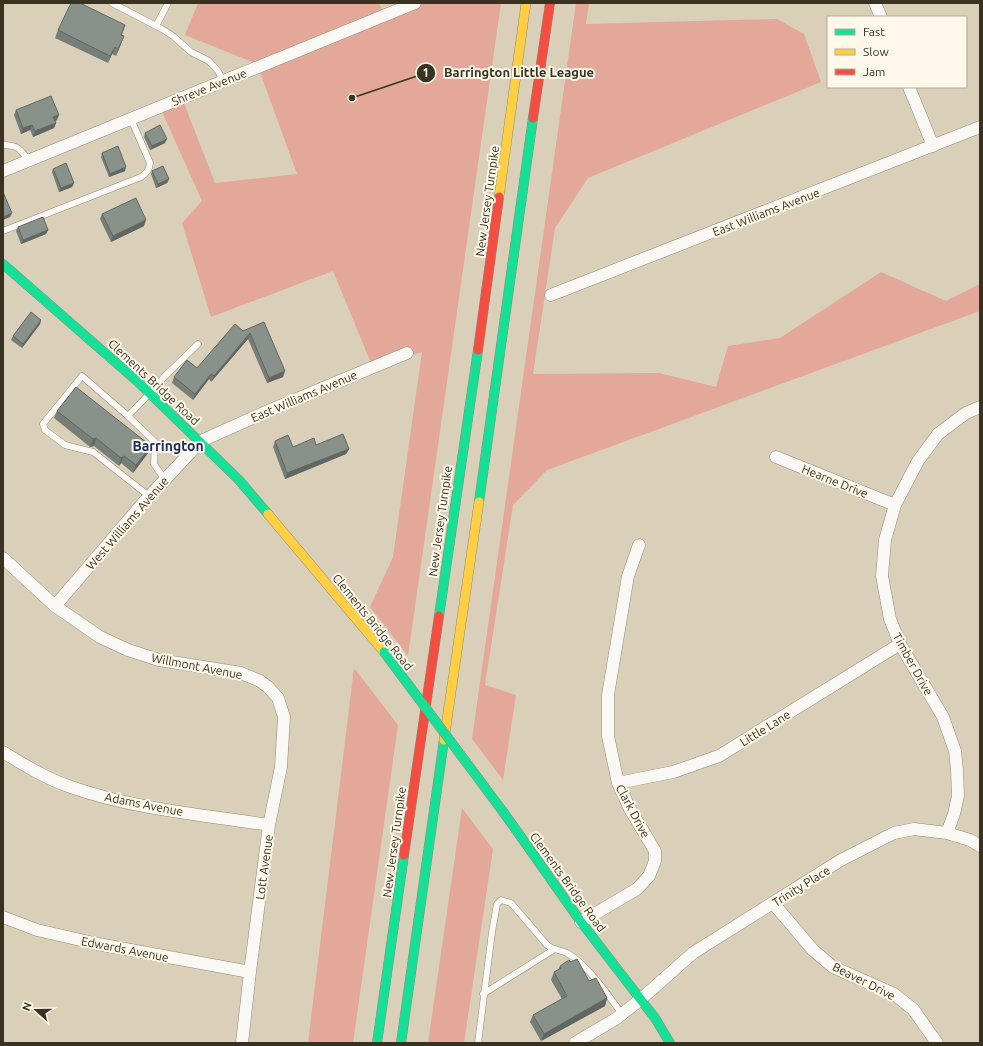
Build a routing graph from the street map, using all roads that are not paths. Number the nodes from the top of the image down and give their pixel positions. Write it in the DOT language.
graph roads {
  1 [pos="112,3"];
  2 [pos="168,3"];
  3 [pos="526,3"];
  4 [pos="550,3"];
  5 [pos="875,3"];
  6 [pos="408,4"];
  7 [pos="881,16"];
  8 [pos="156,26"];
  9 [pos="223,81"];
  10 [pos="909,88"];
  11 [pos="131,119"];
  12 [pos="980,127"];
  13 [pos="3,145"];
  14 [pos="933,146"];
  15 [pos="29,161"];
  16 [pos="3,172"];
  17 [pos="3,231"];
  18 [pos="3,264"];
  19 [pos="551,295"];
  20 [pos="198,344"];
  21 [pos="407,353"];
  22 [pos="150,393"];
  23 [pos="980,407"];
  24 [pos="128,416"];
  25 [pos="201,441"];
  26 [pos="776,457"];
  27 [pos="165,480"];
  28 [pos="150,496"];
  29 [pos="895,505"];
  30 [pos="639,545"];
  31 [pos="3,558"];
  32 [pos="55,606"];
  33 [pos="900,644"];
  34 [pos="274,693"];
  35 [pos="3,752"];
  36 [pos="618,783"];
  37 [pos="269,826"];
  38 [pos="947,834"];
  39 [pos="980,846"];
  40 [pos="773,903"];
  41 [pos="3,917"];
  42 [pos="581,922"];
  43 [pos="553,950"];
  44 [pos="250,972"];
  45 [pos="483,994"];
  46 [pos="641,999"];
  47 [pos="622,1014"];
  48 [pos="242,1043"];
  49 [pos="377,1043"];
  50 [pos="401,1043"];
  51 [pos="478,1043"];
  52 [pos="575,1043"];
  53 [pos="670,1043"];
  54 [pos="936,1043"];
  1 -- 8 [label="lane"];
  2 -- 8 [label="lane"];
  3 -- 49 [label="main road, New Jersey Turnpike"];
  4 -- 50 [label="main road"];
  5 -- 7 [label="street"];
  6 -- 9 [label="street, Shreve Avenue"];
  8 -- 9 [label="lane"];
  9 -- 11 [label="street, Shreve Avenue"];
  10 -- 14 [label="street"];
  11 -- 15 [label="street, Shreve Avenue"];
  11 -- 17 [label="lane"];
  12 -- 14 [label="street, East Williams Avenue"];
  13 -- 15 [label="lane"];
  14 -- 19 [label="street, East Williams Avenue"];
  15 -- 16 [label="street, Shreve Avenue"];
  18 -- 22 [label="main road, Clements Bridge Road"];
  20 -- 22 [label="lane"];
  21 -- 25 [label="street, East Williams Avenue"];
  22 -- 24 [label="lane"];
  22 -- 25 [label="main road, Clements Bridge Road"];
  23 -- 29 [label="street, Timber Drive"];
  24 -- 27 [label="lane"];
  24 -- 28 [label="lane"];
  25 -- 27 [label="street, West Williams Avenue"];
  25 -- 42 [label="main road, Clements Bridge Road, bridge"];
  26 -- 29 [label="street, Hearne Drive"];
  27 -- 28 [label="street, West Williams Avenue"];
  28 -- 32 [label="street, West Williams Avenue"];
  29 -- 33 [label="street, Timber Drive"];
  30 -- 36 [label="street, Clark Drive"];
  31 -- 32 [label="street, Willmont Avenue"];
  32 -- 34 [label="street, Willmont Avenue"];
  33 -- 36 [label="street, Little Lane"];
  33 -- 38 [label="street, Timber Drive"];
  34 -- 37 [label="street, Lott Avenue"];
  35 -- 37 [label="street, Adams Avenue"];
  36 -- 42 [label="street, Clark Drive"];
  37 -- 44 [label="street, Lott Avenue"];
  38 -- 39 [label="street, Trinity Place"];
  38 -- 40 [label="street, Trinity Place"];
  40 -- 46 [label="street, Trinity Place"];
  40 -- 54 [label="street, Beaver Drive"];
  41 -- 44 [label="street, Edwards Avenue"];
  42 -- 46 [label="main road, Clements Bridge Road"];
  43 -- 45 [label="lane"];
  43 -- 45 [label="lane"];
  43 -- 47 [label="lane"];
  44 -- 48 [label="street, Lott Avenue"];
  45 -- 51 [label="lane"];
  46 -- 47 [label="street, Trinity Place"];
  46 -- 53 [label="main road, Clements Bridge Road"];
  47 -- 52 [label="street, Trinity Place"];
}
